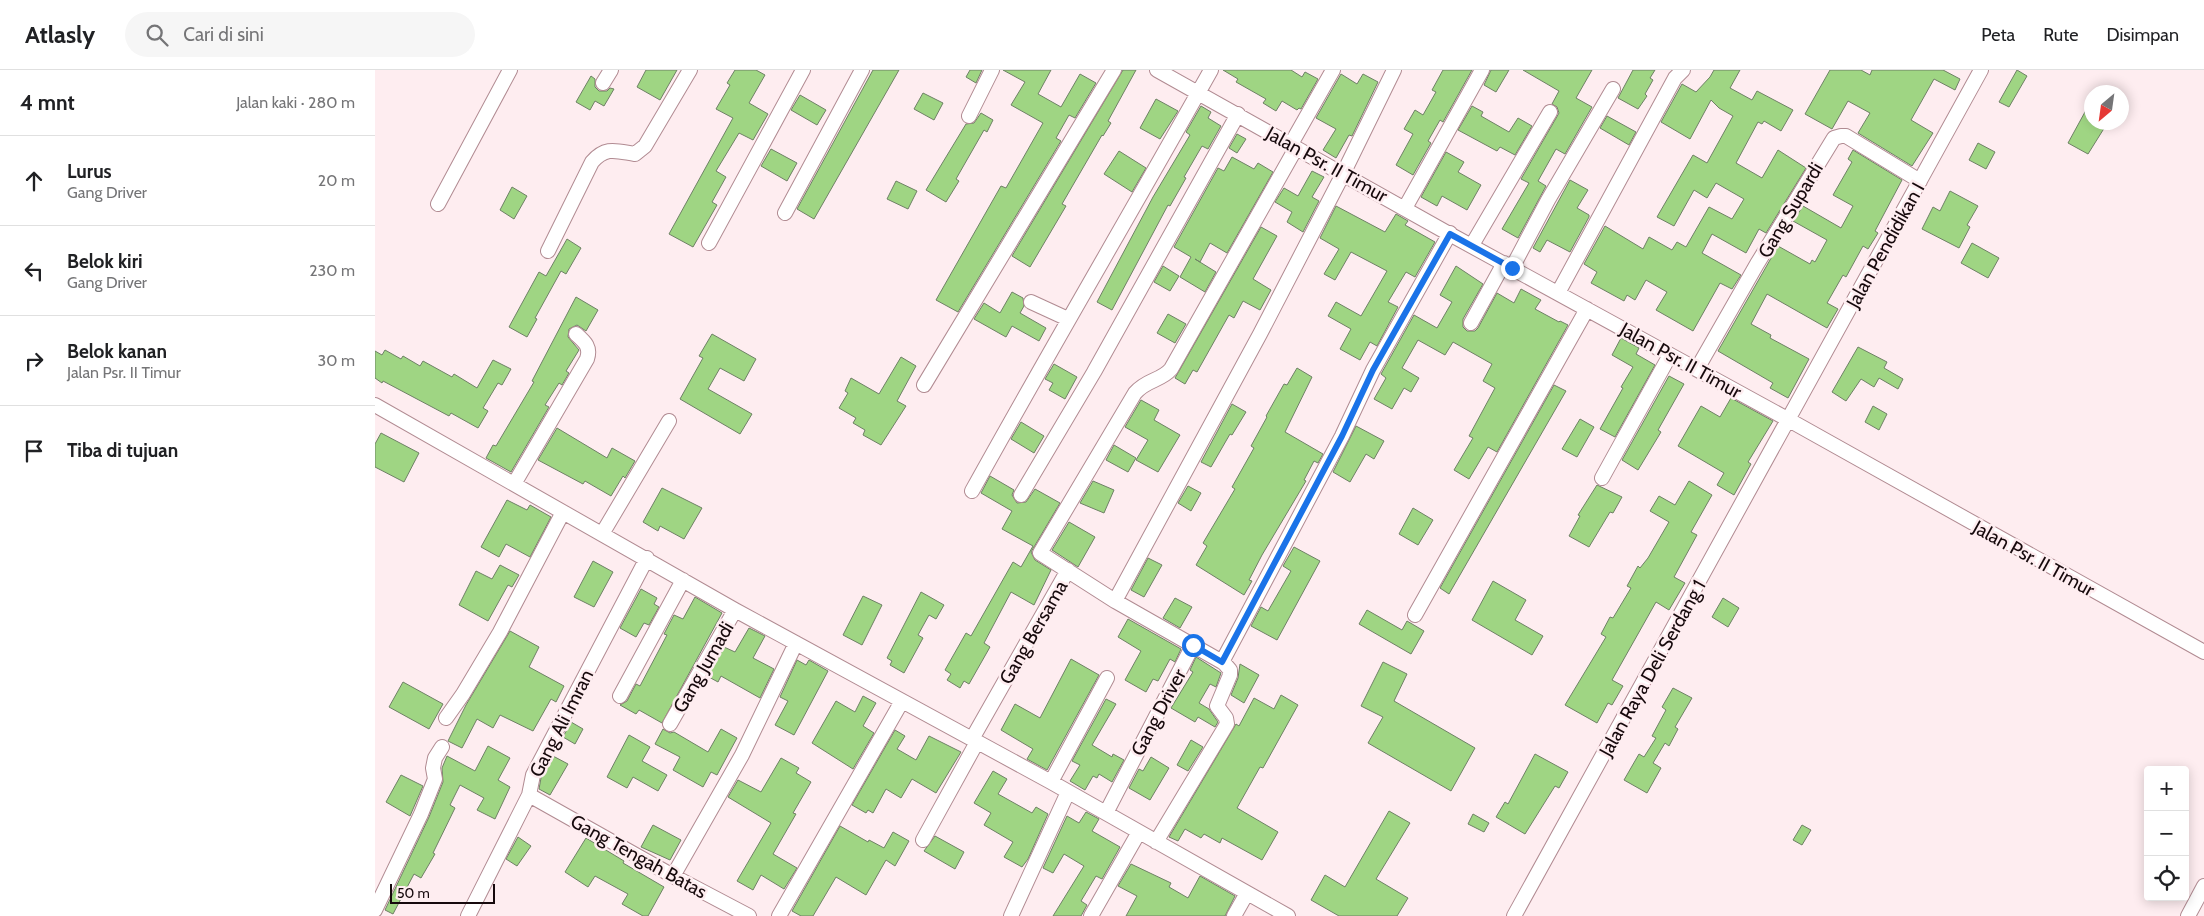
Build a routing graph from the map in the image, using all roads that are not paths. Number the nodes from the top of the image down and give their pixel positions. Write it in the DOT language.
graph roads {
  1 [pos="510,70"];
  2 [pos="611,70"];
  3 [pos="690,70"];
  4 [pos="803,70"];
  5 [pos="862,70"];
  6 [pos="993,70"];
  7 [pos="1114,70"];
  8 [pos="1157,70"];
  9 [pos="1211,70"];
  10 [pos="1333,70"];
  11 [pos="1394,70"];
  12 [pos="1482,70"];
  13 [pos="1683,70"];
  14 [pos="1981,70"];
  15 [pos="603,83"];
  16 [pos="1613,89"];
  17 [pos="1198,93"];
  18 [pos="1549,112"];
  19 [pos="1238,114"];
  20 [pos="969,116"];
  21 [pos="1293,146"];
  22 [pos="1343,174"];
  23 [pos="1920,181"];
  24 [pos="437,204"];
  25 [pos="1405,208"];
  26 [pos="785,213"];
  27 [pos="1450,234"];
  28 [pos="709,243"];
  29 [pos="1472,245"];
  30 [pos="548,251"];
  31 [pos="1508,265"];
  32 [pos="1559,293"];
  33 [pos="1031,302"];
  34 [pos="1587,309"];
  35 [pos="1068,319"];
  36 [pos="1471,323"];
  37 [pos="576,334"];
  38 [pos="1670,355"];
  39 [pos="1697,369"];
  40 [pos="923,385"];
  41 [pos="375,406"];
  42 [pos="1789,420"];
  43 [pos="669,421"];
  44 [pos="1602,478"];
  45 [pos="514,484"];
  46 [pos="972,492"];
  47 [pos="1021,495"];
  48 [pos="563,512"];
  49 [pos="602,534"];
  50 [pos="647,558"];
  51 [pos="1068,570"];
  52 [pos="683,580"];
  53 [pos="1115,601"];
  54 [pos="735,610"];
  55 [pos="1415,615"];
  56 [pos="796,643"];
  57 [pos="1193,645"];
  58 [pos="2204,652"];
  59 [pos="1222,662"];
  60 [pos="1107,678"];
  61 [pos="620,696"];
  62 [pos="902,701"];
  63 [pos="446,718"];
  64 [pos="670,724"];
  65 [pos="975,741"];
  66 [pos="442,747"];
  67 [pos="1051,782"];
  68 [pos="1068,792"];
  69 [pos="529,795"];
  70 [pos="1106,813"];
  71 [pos="1139,832"];
  72 [pos="923,840"];
  73 [pos="1156,842"];
  74 [pos="673,876"];
  75 [pos="2204,886"];
  76 [pos="1247,893"];
  77 [pos="375,910"];
  78 [pos="468,916"];
  79 [pos="749,916"];
  80 [pos="779,916"];
  81 [pos="1011,916"];
  82 [pos="1091,916"];
  83 [pos="1234,916"];
  84 [pos="1288,916"];
  85 [pos="1514,916"];
  86 [pos="2188,916"];
  1 -- 24 [label="street"];
  2 -- 15 [label="street"];
  3 -- 30 [label="street"];
  4 -- 28 [label="street"];
  5 -- 26 [label="street"];
  6 -- 20 [label="street"];
  7 -- 40 [label="street"];
  8 -- 17 [label="street, Jalan Psr. II Timur"];
  9 -- 17 [label="street"];
  10 -- 21 [label="street"];
  11 -- 22 [label="street"];
  12 -- 25 [label="street"];
  13 -- 32 [label="street"];
  14 -- 23 [label="street, Jalan Pendidikan I"];
  16 -- 31 [label="street"];
  17 -- 19 [label="street, Jalan Psr. II Timur"];
  17 -- 35 [label="street"];
  18 -- 29 [label="street"];
  19 -- 21 [label="street, Jalan Psr. II Timur"];
  19 -- 47 [label="street"];
  21 -- 22 [label="street, Jalan Psr. II Timur"];
  21 -- 51 [label="street, Gang Bersama"];
  22 -- 25 [label="street, Jalan Psr. II Timur"];
  22 -- 53 [label="street"];
  23 -- 39 [label="street, Gang Supardi"];
  23 -- 42 [label="street, Jalan Pendidikan I"];
  25 -- 27 [label="street, Jalan Psr. II Timur"];
  27 -- 29 [label="street, Jalan Psr. II Timur"];
  27 -- 59 [label="street"];
  29 -- 31 [label="street, Jalan Psr. II Timur"];
  31 -- 32 [label="street, Jalan Psr. II Timur"];
  31 -- 36 [label="street"];
  32 -- 34 [label="street, Jalan Psr. II Timur"];
  33 -- 35 [label="street"];
  34 -- 38 [label="street, Jalan Psr. II Timur"];
  34 -- 55 [label="street"];
  35 -- 46 [label="street"];
  37 -- 45 [label="street"];
  38 -- 39 [label="street, Jalan Psr. II Timur"];
  38 -- 44 [label="street"];
  39 -- 42 [label="street, Jalan Psr. II Timur"];
  41 -- 45 [label="street"];
  42 -- 58 [label="street, Jalan Psr. II Timur"];
  42 -- 85 [label="street, Jalan Raya Deli Serdang 1"];
  43 -- 49 [label="street"];
  45 -- 48 [label="street"];
  48 -- 49 [label="street"];
  48 -- 63 [label="street"];
  49 -- 50 [label="street"];
  50 -- 52 [label="street"];
  50 -- 69 [label="street, Gang Ali Imran"];
  51 -- 53 [label="street"];
  51 -- 65 [label="street, Gang Bersama"];
  52 -- 54 [label="street"];
  52 -- 61 [label="street"];
  53 -- 57 [label="street"];
  54 -- 56 [label="street"];
  54 -- 64 [label="street, Gang Jumadi"];
  56 -- 62 [label="street"];
  56 -- 74 [label="street"];
  57 -- 59 [label="street, Gang Driver"];
  57 -- 70 [label="street, Gang Driver"];
  59 -- 73 [label="street"];
  60 -- 67 [label="street"];
  62 -- 65 [label="street"];
  62 -- 80 [label="street"];
  65 -- 67 [label="street"];
  65 -- 72 [label="street, Gang Bersama"];
  66 -- 77 [label="street"];
  67 -- 68 [label="street"];
  68 -- 70 [label="street"];
  68 -- 81 [label="street"];
  69 -- 74 [label="street, Gang Tengah Batas"];
  69 -- 78 [label="street, Gang Ali Imran"];
  70 -- 71 [label="street"];
  71 -- 73 [label="street"];
  71 -- 82 [label="street"];
  73 -- 76 [label="street"];
  74 -- 79 [label="street, Gang Tengah Batas"];
  75 -- 86 [label="street"];
  76 -- 83 [label="street"];
  76 -- 84 [label="street"];
}
